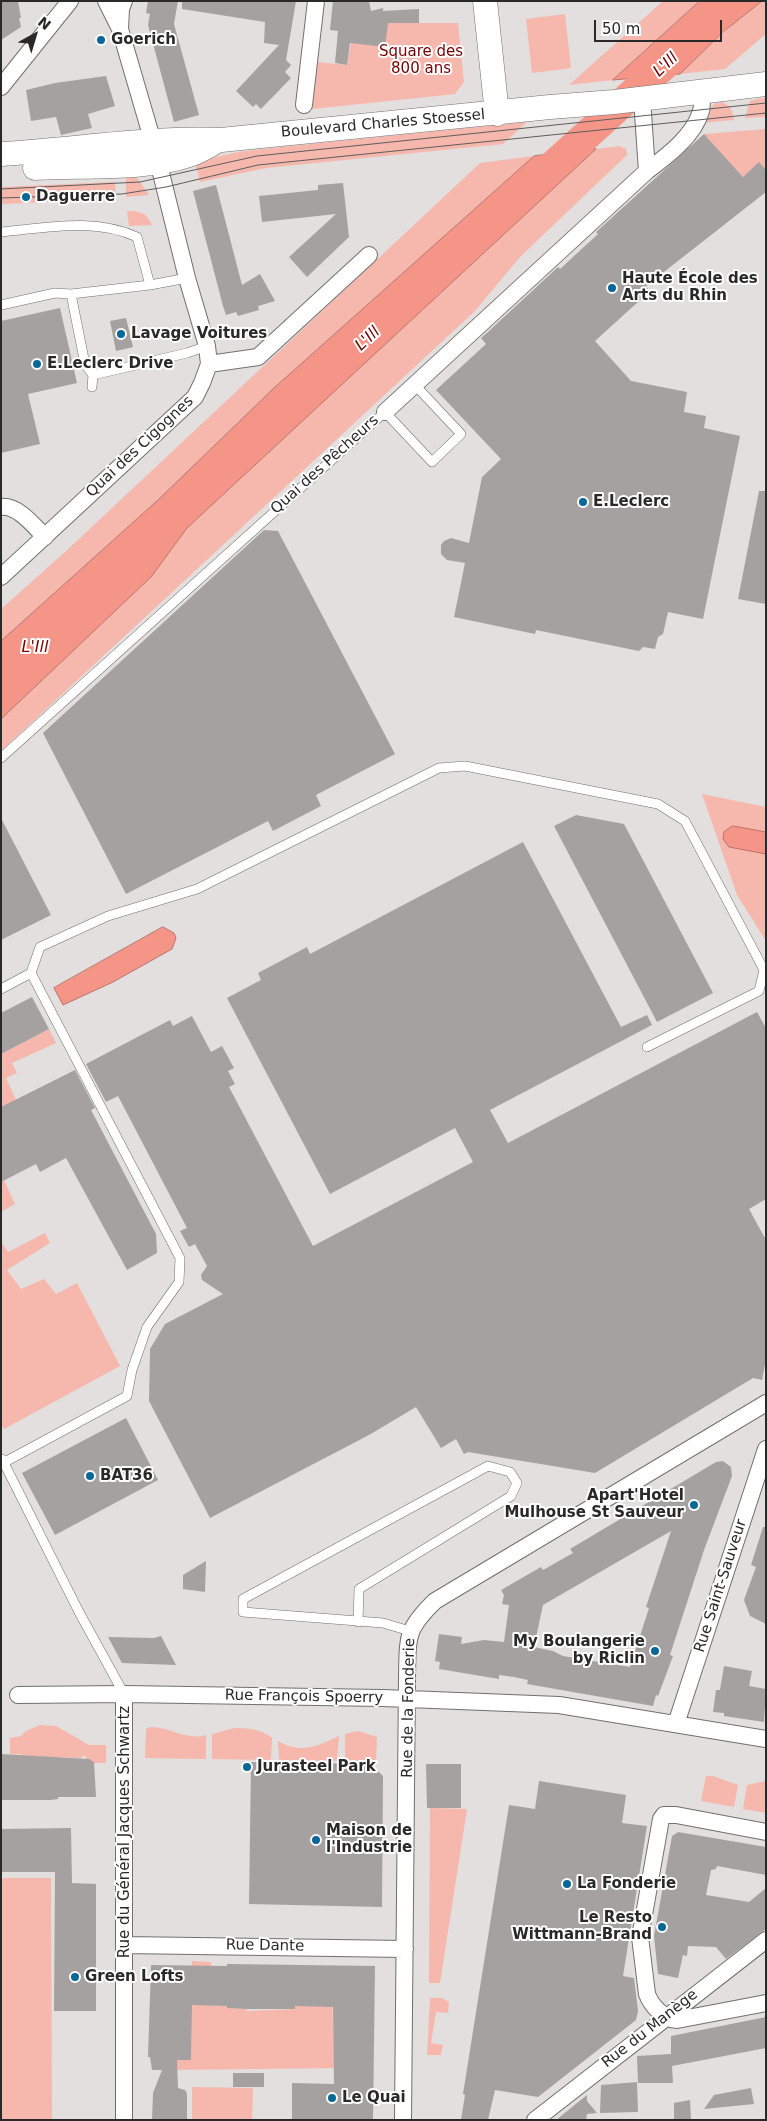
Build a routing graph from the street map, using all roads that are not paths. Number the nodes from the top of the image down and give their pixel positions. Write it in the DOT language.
graph roads {
  1 [pos="70,1"];
  2 [pos="106,1"];
  3 [pos="124,1"];
  4 [pos="316,1"];
  5 [pos="485,1"];
  6 [pos="120,29"];
  7 [pos="766,84"];
  8 [pos="1,87"];
  9 [pos="701,92"];
  10 [pos="642,99"];
  11 [pos="304,105"];
  12 [pos="497,114"];
  13 [pos="156,152"];
  14 [pos="1,154"];
  15 [pos="1,170"];
  16 [pos="648,171"];
  17 [pos="1,232"];
  18 [pos="369,255"];
  19 [pos="187,278"];
  20 [pos="150,285"];
  21 [pos="71,294"];
  22 [pos="1,305"];
  23 [pos="207,346"];
  24 [pos="209,364"];
  25 [pos="94,375"];
  26 [pos="415,385"];
  27 [pos="92,387"];
  28 [pos="384,412"];
  29 [pos="1,507"];
  30 [pos="45,537"];
  31 [pos="1,577"];
  32 [pos="1,758"];
  33 [pos="31,972"];
  34 [pos="1,989"];
  35 [pos="647,1047"];
  36 [pos="766,1403"];
  37 [pos="766,1449"];
  38 [pos="2,1461"];
  39 [pos="358,1622"];
  40 [pos="410,1631"];
  41 [pos="124,1694"];
  42 [pos="18,1695"];
  43 [pos="407,1699"];
  44 [pos="676,1724"];
  45 [pos="766,1739"];
  46 [pos="766,1832"];
  47 [pos="766,1940"];
  48 [pos="125,1945"];
  49 [pos="405,1949"];
  50 [pos="766,2003"];
  51 [pos="665,2017"];
  52 [pos="124,2120"];
  53 [pos="403,2120"];
  54 [pos="536,2120"];
  1 -- 8 [label="street"];
  2 -- 6 [label="street"];
  3 -- 6 [label="street"];
  4 -- 11 [label="street"];
  5 -- 12 [label="main road"];
  6 -- 13 [label="street"];
  7 -- 9 [label="main road"];
  9 -- 10 [label="main road, Boulevard Charles Stoessel"];
  9 -- 16 [label="street, Quai des Pêcheurs"];
  10 -- 12 [label="main road, Boulevard Charles Stoessel"];
  10 -- 16 [label="street"];
  12 -- 13 [label="main road, Boulevard Charles Stoessel"];
  13 -- 14 [label="main road, Boulevard Charles Stoessel"];
  13 -- 15 [label="main road, Boulevard Charles Stoessel"];
  13 -- 19 [label="street"];
  16 -- 26 [label="street, Quai des Pêcheurs"];
  17 -- 20 [label="lane"];
  18 -- 24 [label="street"];
  19 -- 20 [label="lane"];
  19 -- 23 [label="street"];
  20 -- 21 [label="lane"];
  21 -- 22 [label="lane"];
  21 -- 25 [label="lane"];
  23 -- 24 [label="street"];
  23 -- 25 [label="lane"];
  24 -- 30 [label="street, Quai des Cigognes"];
  25 -- 27 [label="lane"];
  26 -- 28 [label="street, Quai des Pêcheurs"];
  26 -- 28 [label="lane"];
  28 -- 32 [label="lane, Quai des Pêcheurs"];
  29 -- 30 [label="street"];
  30 -- 31 [label="street, Quai des Cigognes"];
  33 -- 34 [label="lane"];
  33 -- 35 [label="lane"];
  33 -- 38 [label="lane"];
  36 -- 40 [label="street, Rue de la Fonderie"];
  37 -- 44 [label="street, Rue Saint-Sauveur"];
  38 -- 41 [label="lane"];
  39 -- 39 [label="lane"];
  39 -- 40 [label="lane"];
  40 -- 43 [label="street, Rue de la Fonderie"];
  41 -- 42 [label="street, Rue François Spoerry"];
  41 -- 43 [label="street, Rue François Spoerry"];
  41 -- 48 [label="street, Rue du Général Jacques Schwartz"];
  43 -- 44 [label="street, Rue François Spoerry"];
  43 -- 49 [label="street, Rue de la Fonderie"];
  44 -- 45 [label="street, Rue François Spoerry"];
  46 -- 51 [label="street"];
  47 -- 51 [label="street, Rue du Manège"];
  48 -- 49 [label="street, Rue Dante"];
  48 -- 52 [label="street, Rue du Général Jacques Schwartz"];
  49 -- 53 [label="street, Rue de la Fonderie"];
  50 -- 51 [label="street"];
  51 -- 54 [label="street, Rue du Manège"];
}
